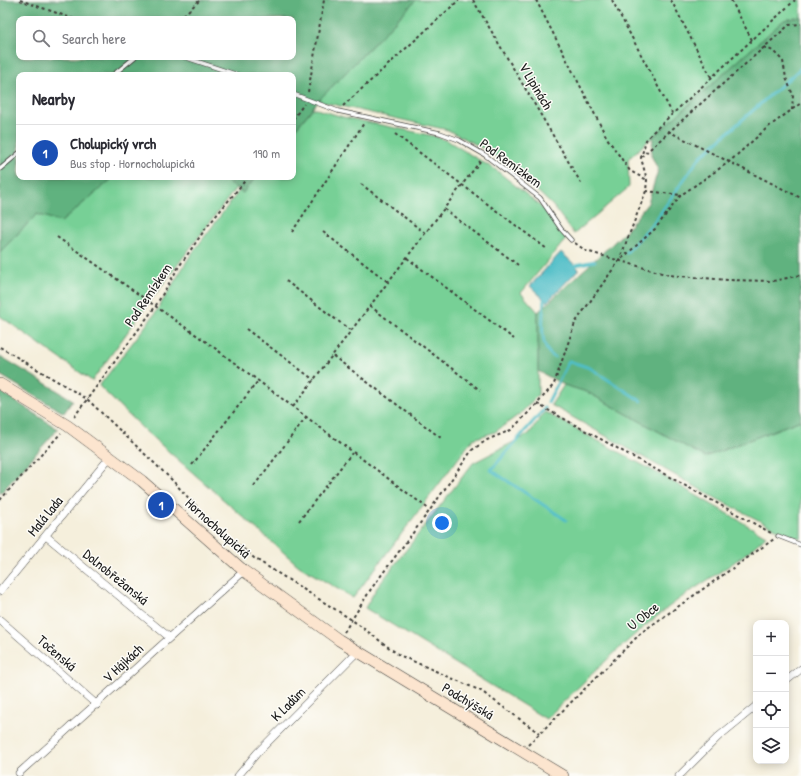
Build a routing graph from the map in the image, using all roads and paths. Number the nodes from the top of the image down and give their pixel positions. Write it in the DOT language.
graph roads {
  1 [pos="20,0"];
  2 [pos="200,0"];
  3 [pos="324,0"];
  4 [pos="459,0"];
  5 [pos="474,0"];
  6 [pos="536,0"];
  7 [pos="612,0"];
  8 [pos="671,0"];
  9 [pos="731,0"];
  10 [pos="795,0"];
  11 [pos="791,1"];
  12 [pos="65,16"];
  13 [pos="182,16"];
  14 [pos="801,24"];
  15 [pos="752,40"];
  16 [pos="764,47"];
  17 [pos="131,60"];
  18 [pos="193,60"];
  19 [pos="117,72"];
  20 [pos="229,72"];
  21 [pos="712,78"];
  22 [pos="296,95"];
  23 [pos="307,99"];
  24 [pos="801,103"];
  25 [pos="792,110"];
  26 [pos="338,111"];
  27 [pos="672,113"];
  28 [pos="296,115"];
  29 [pos="368,117"];
  30 [pos="668,131"];
  31 [pos="395,134"];
  32 [pos="485,155"];
  33 [pos="16,156"];
  34 [pos="640,158"];
  35 [pos="729,162"];
  36 [pos="0,169"];
  37 [pos="246,180"];
  38 [pos="647,180"];
  39 [pos="582,183"];
  40 [pos="361,184"];
  41 [pos="463,185"];
  42 [pos="646,191"];
  43 [pos="681,195"];
  44 [pos="801,198"];
  45 [pos="444,209"];
  46 [pos="292,232"];
  47 [pos="323,232"];
  48 [pos="425,233"];
  49 [pos="57,237"];
  50 [pos="571,240"];
  51 [pos="547,249"];
  52 [pos="407,258"];
  53 [pos="618,262"];
  54 [pos="518,265"];
  55 [pos="801,275"];
  56 [pos="286,281"];
  57 [pos="388,282"];
  58 [pos="370,306"];
  59 [pos="155,307"];
  60 [pos="246,329"];
  61 [pos="351,331"];
  62 [pos="514,339"];
  63 [pos="0,347"];
  64 [pos="333,356"];
  65 [pos="314,380"];
  66 [pos="258,381"];
  67 [pos="0,384"];
  68 [pos="480,390"];
  69 [pos="87,400"];
  70 [pos="537,404"];
  71 [pos="293,407"];
  72 [pos="306,417"];
  73 [pos="68,426"];
  74 [pos="441,438"];
  75 [pos="352,453"];
  76 [pos="110,457"];
  77 [pos="192,465"];
  78 [pos="254,486"];
  79 [pos="0,500"];
  80 [pos="430,510"];
  81 [pos="299,521"];
  82 [pos="46,536"];
  83 [pos="778,536"];
  84 [pos="801,545"];
  85 [pos="244,571"];
  86 [pos="0,591"];
  87 [pos="0,620"];
  88 [pos="352,620"];
  89 [pos="169,637"];
  90 [pos="339,640"];
  91 [pos="358,651"];
  92 [pos="801,669"];
  93 [pos="789,679"];
  94 [pos="97,705"];
  95 [pos="753,708"];
  96 [pos="539,733"];
  97 [pos="522,751"];
  98 [pos="19,773"];
  99 [pos="238,776"];
  100 [pos="563,776"];
  101 [pos="679,776"];
  1 -- 12 [label="path"];
  2 -- 13 [label="path"];
  3 -- 23 [label="path"];
  4 -- 26 [label="path"];
  5 -- 39 [label="path, V Lipinách"];
  6 -- 38 [label="path"];
  7 -- 27 [label="path"];
  8 -- 21 [label="path"];
  9 -- 15 [label="path"];
  10 -- 11 [label="path"];
  11 -- 15 [label="path"];
  14 -- 16 [label="path"];
  15 -- 21 [label="path"];
  16 -- 25 [label="path"];
  16 -- 30 [label="path"];
  17 -- 19 [label="lane"];
  18 -- 20 [label="lane"];
  21 -- 27 [label="path"];
  22 -- 23 [label="lane, Pod Remízkem"];
  23 -- 26 [label="lane, Pod Remízkem"];
  23 -- 28 [label="path"];
  24 -- 25 [label="path"];
  25 -- 35 [label="path"];
  26 -- 29 [label="lane, Pod Remízkem"];
  27 -- 34 [label="path"];
  29 -- 32 [label="lane, Pod Remízkem"];
  29 -- 46 [label="path"];
  30 -- 34 [label="path"];
  30 -- 35 [label="path"];
  31 -- 41 [label="path"];
  32 -- 41 [label="path"];
  32 -- 50 [label="lane, Pod Remízkem"];
  33 -- 36 [label="lane"];
  34 -- 38 [label="path"];
  35 -- 43 [label="path"];
  35 -- 44 [label="path"];
  37 -- 59 [label="path, Pod Remízkem"];
  38 -- 42 [label="path"];
  40 -- 48 [label="path"];
  41 -- 45 [label="path"];
  41 -- 51 [label="path"];
  42 -- 43 [label="path"];
  42 -- 53 [label="path"];
  43 -- 53 [label="path"];
  45 -- 48 [label="path"];
  45 -- 54 [label="path"];
  47 -- 57 [label="path"];
  48 -- 52 [label="path"];
  49 -- 59 [label="path"];
  50 -- 53 [label="path"];
  52 -- 57 [label="path"];
  52 -- 62 [label="path"];
  53 -- 55 [label="path"];
  53 -- 70 [label="path"];
  56 -- 61 [label="path"];
  57 -- 58 [label="path"];
  58 -- 61 [label="path"];
  58 -- 68 [label="path"];
  59 -- 66 [label="path"];
  59 -- 69 [label="path, Pod Remízkem"];
  60 -- 65 [label="path"];
  61 -- 64 [label="path"];
  63 -- 69 [label="path"];
  64 -- 65 [label="path"];
  64 -- 74 [label="path"];
  65 -- 71 [label="path"];
  66 -- 71 [label="path"];
  66 -- 77 [label="path"];
  67 -- 73 [label="street, Hornocholupická"];
  69 -- 73 [label="path, Pod Remízkem"];
  69 -- 88 [label="path"];
  70 -- 80 [label="path"];
  70 -- 83 [label="path"];
  71 -- 72 [label="path"];
  72 -- 75 [label="path"];
  72 -- 78 [label="path"];
  73 -- 76 [label="street, Hornocholupická"];
  73 -- 79 [label="path, Pod Remízkem"];
  75 -- 80 [label="path"];
  75 -- 81 [label="path"];
  76 -- 82 [label="street, Malá lada"];
  76 -- 85 [label="street, Hornocholupická"];
  80 -- 88 [label="path"];
  82 -- 86 [label="street, Malá lada"];
  82 -- 89 [label="street, Dolnobřežanská"];
  83 -- 84 [label="lane"];
  83 -- 96 [label="path, U Obce"];
  85 -- 89 [label="street, V Hájkách"];
  85 -- 90 [label="street, Hornocholupická"];
  87 -- 94 [label="street, Točenská"];
  88 -- 90 [label="path"];
  88 -- 96 [label="path"];
  89 -- 94 [label="street, V Hájkách"];
  90 -- 91 [label="street, Hornocholupická"];
  91 -- 97 [label="street, Podchýšská"];
  91 -- 99 [label="street, K Ladům"];
  92 -- 93 [label="street"];
  94 -- 98 [label="street, V Hájkách"];
  95 -- 101 [label="street"];
  96 -- 97 [label="path, U Obce"];
  97 -- 100 [label="street, Podchýšská"];
}
